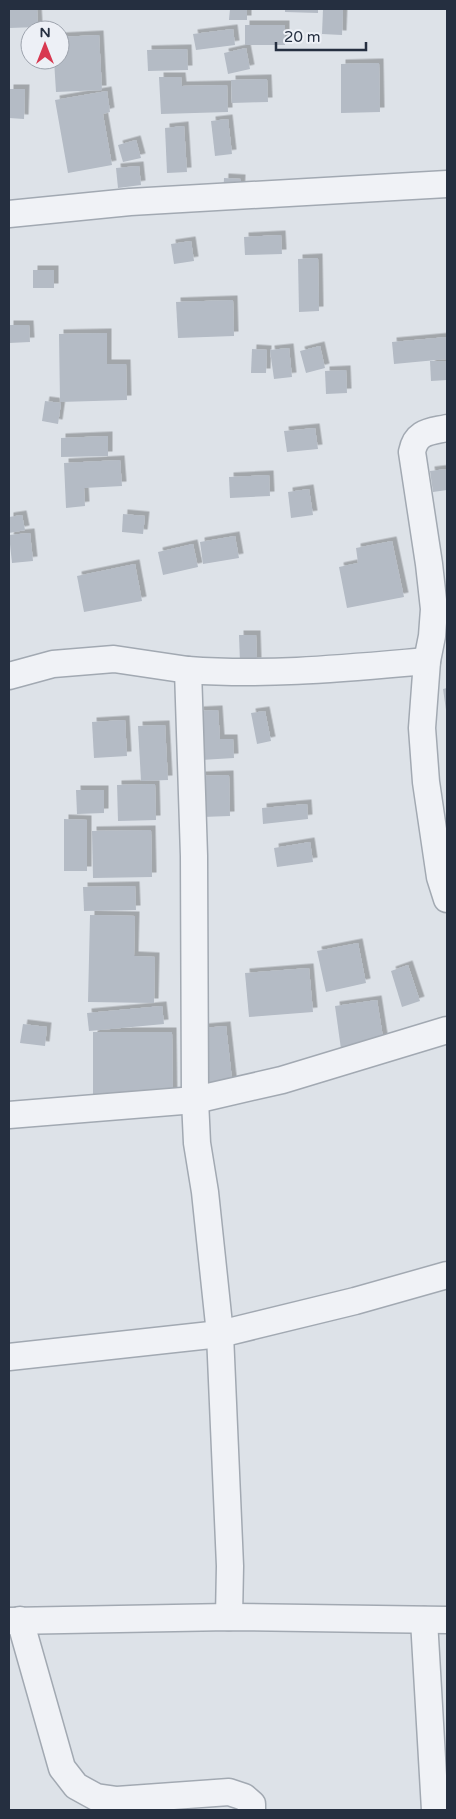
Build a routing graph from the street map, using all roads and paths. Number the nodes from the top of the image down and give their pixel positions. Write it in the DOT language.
graph roads {
  1 [pos="447,184"];
  2 [pos="9,214"];
  3 [pos="447,428"];
  4 [pos="427,661"];
  5 [pos="188,670"];
  6 [pos="9,676"];
  7 [pos="447,898"];
  8 [pos="447,1030"];
  9 [pos="195,1100"];
  10 [pos="9,1115"];
  11 [pos="447,1275"];
  12 [pos="220,1334"];
  13 [pos="9,1358"];
  14 [pos="229,1618"];
  15 [pos="435,1620"];
  16 [pos="14,1621"];
  17 [pos="252,1810"];
  18 [pos="435,1810"];
  1 -- 2 [label="street"];
  3 -- 4 [label="street"];
  4 -- 5 [label="street"];
  4 -- 7 [label="street"];
  5 -- 6 [label="street"];
  5 -- 9 [label="street"];
  8 -- 9 [label="street"];
  9 -- 10 [label="street"];
  9 -- 12 [label="street"];
  11 -- 12 [label="street"];
  12 -- 13 [label="street"];
  12 -- 14 [label="street"];
  14 -- 15 [label="street"];
  14 -- 16 [label="street"];
  15 -- 18 [label="street"];
  16 -- 17 [label="street"];
}
